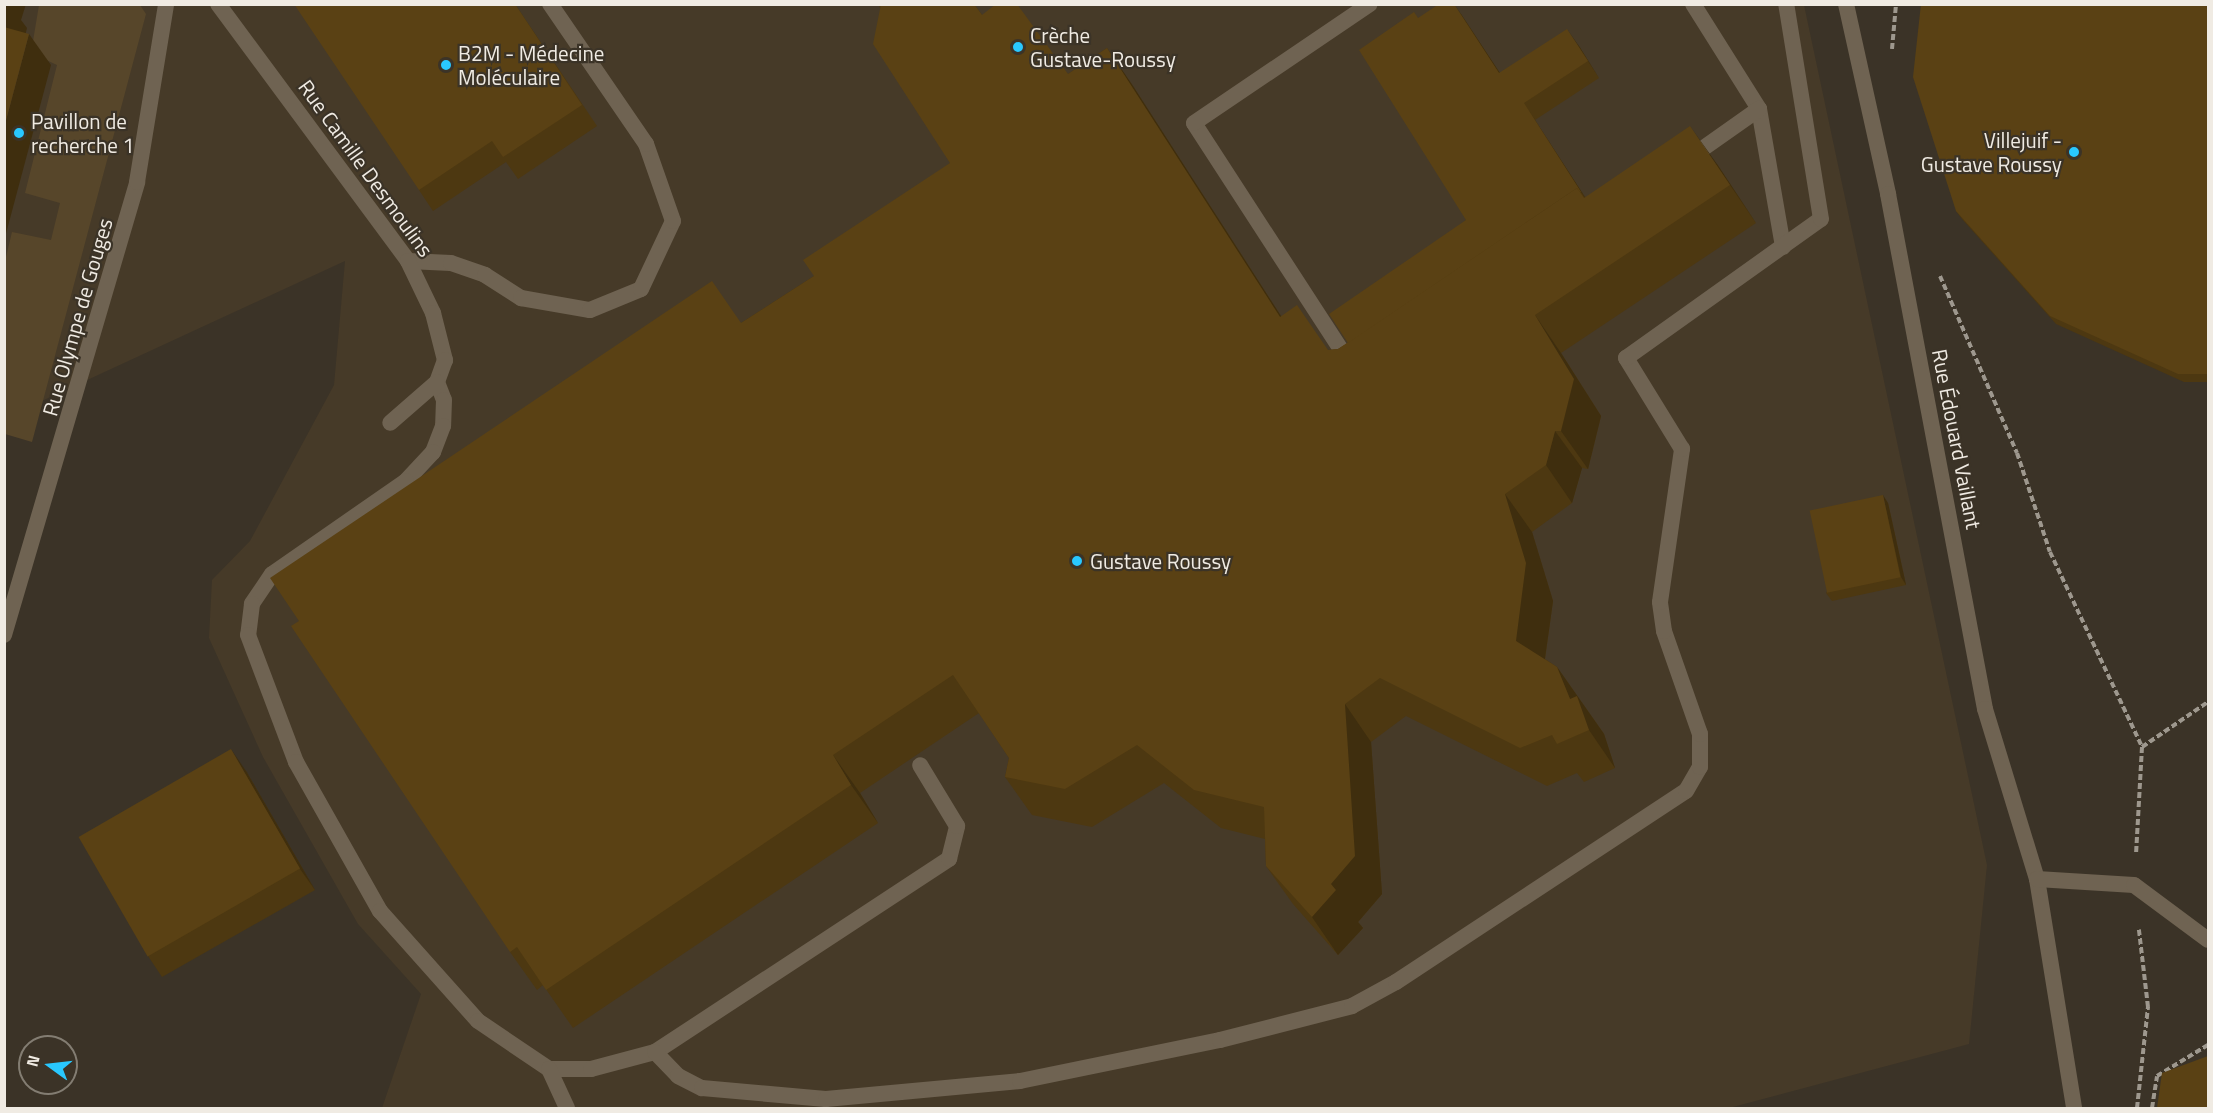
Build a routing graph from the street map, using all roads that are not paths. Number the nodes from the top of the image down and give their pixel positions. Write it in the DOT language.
graph roads {
  1 [pos="166,4"];
  2 [pos="218,4"];
  3 [pos="550,4"];
  4 [pos="1370,4"];
  5 [pos="1692,4"];
  6 [pos="1786,4"];
  7 [pos="1846,4"];
  8 [pos="1759,109"];
  9 [pos="1674,169"];
  10 [pos="1783,247"];
  11 [pos="408,261"];
  12 [pos="1369,371"];
  13 [pos="437,382"];
  14 [pos="390,423"];
  15 [pos="7,619"];
  16 [pos="4,634"];
  17 [pos="920,765"];
  18 [pos="2037,879"];
  19 [pos="2208,940"];
  20 [pos="655,1052"];
  21 [pos="549,1069"];
  22 [pos="567,1108"];
  23 [pos="2074,1108"];
  1 -- 15 [label="street, Rue Olympe de Gouges"];
  2 -- 11 [label="street, Rue Camille Desmoulins"];
  3 -- 11 [label="street"];
  4 -- 12 [label="street"];
  5 -- 8 [label="street"];
  6 -- 10 [label="street"];
  7 -- 18 [label="street, Rue Édouard Vaillant"];
  8 -- 9 [label="street"];
  8 -- 10 [label="street"];
  10 -- 20 [label="street"];
  11 -- 13 [label="street, Rue Camille Desmoulins"];
  13 -- 14 [label="street"];
  13 -- 21 [label="street"];
  15 -- 16 [label="street, Rue Olympe de Gouges"];
  17 -- 20 [label="street"];
  18 -- 19 [label="street"];
  18 -- 23 [label="street, Rue Édouard Vaillant"];
  20 -- 21 [label="street"];
  21 -- 22 [label="street"];
}
